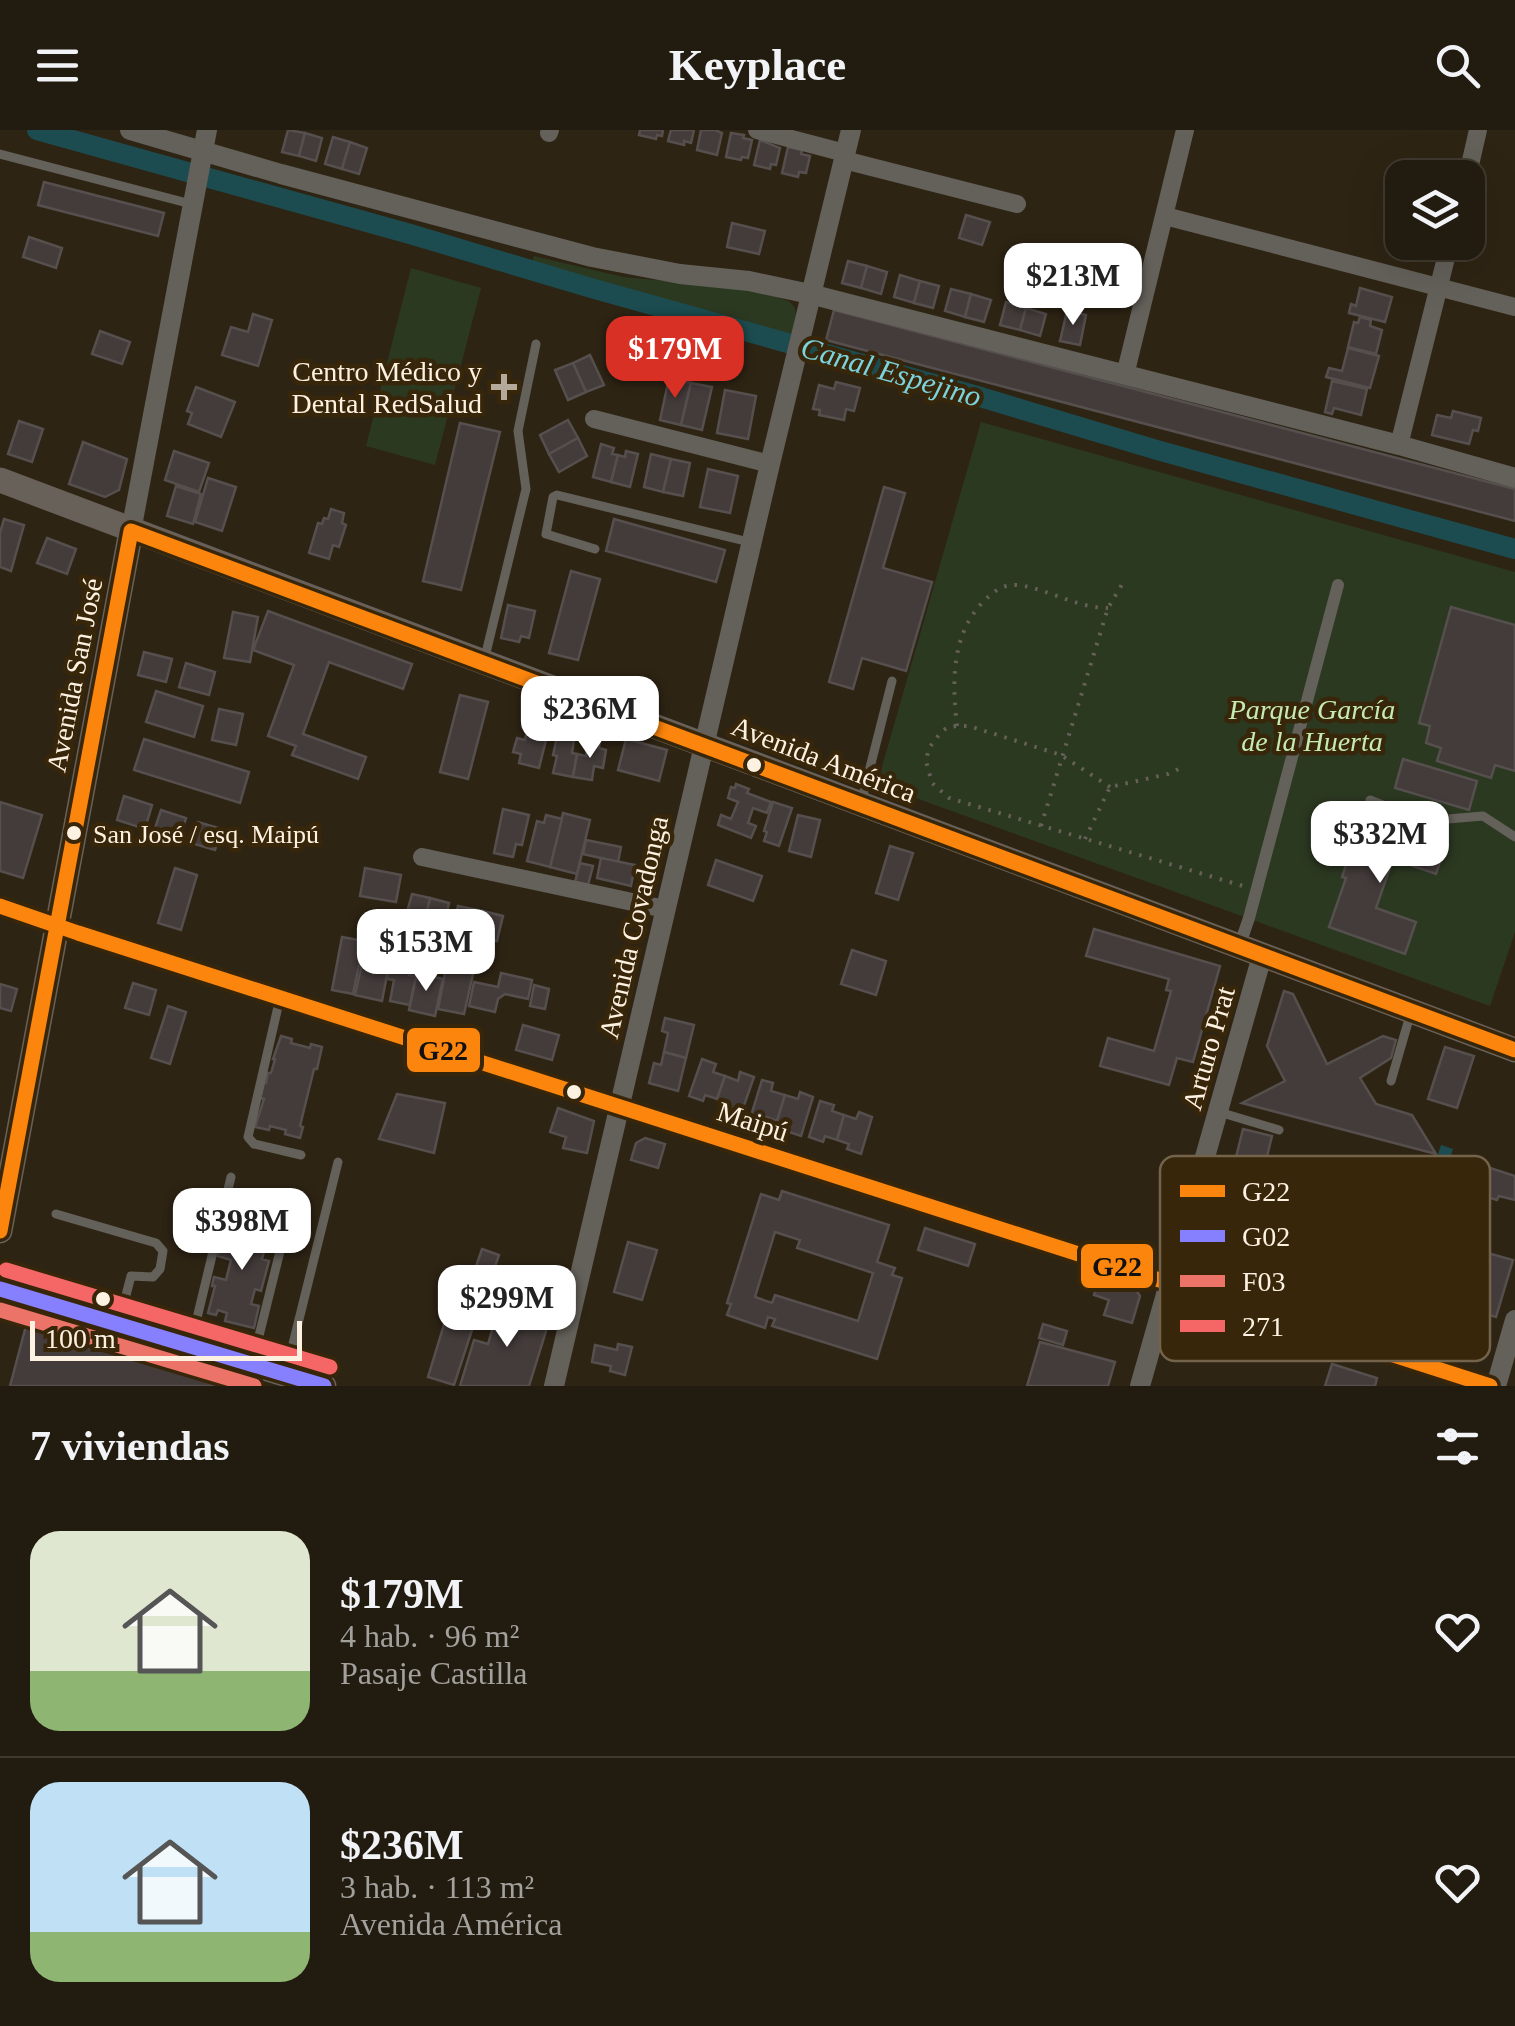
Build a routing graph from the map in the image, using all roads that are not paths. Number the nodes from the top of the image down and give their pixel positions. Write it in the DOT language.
graph roads {
  1 [pos="130,130"];
  2 [pos="757,130"];
  3 [pos="851,130"];
  4 [pos="1186,130"];
  5 [pos="1478,130"];
  6 [pos="204,148"];
  7 [pos="0,154"];
  8 [pos="845,156"];
  9 [pos="1471,160"];
  10 [pos="194,202"];
  11 [pos="1018,204"];
  12 [pos="1166,216"];
  13 [pos="1445,260"];
  14 [pos="1438,288"];
  15 [pos="810,294"];
  16 [pos="1515,307"];
  17 [pos="536,344"];
  18 [pos="1125,375"];
  19 [pos="594,418"];
  20 [pos="1399,446"];
  21 [pos="770,464"];
  22 [pos="1515,478"];
  23 [pos="0,480"];
  24 [pos="132,531"];
  25 [pos="752,543"];
  26 [pos="595,549"];
  27 [pos="1338,585"];
  28 [pos="484,664"];
  29 [pos="892,681"];
  30 [pos="704,746"];
  31 [pos="1370,800"];
  32 [pos="860,805"];
  33 [pos="1515,837"];
  34 [pos="422,857"];
  35 [pos="0,906"];
  36 [pos="666,909"];
  37 [pos="58,926"];
  38 [pos="1251,952"];
  39 [pos="280,998"];
  40 [pos="1412,1011"];
  41 [pos="1515,1050"];
  42 [pos="1391,1081"];
  43 [pos="619,1107"];
  44 [pos="1218,1111"];
  45 [pos="1279,1130"];
  46 [pos="300,1155"];
  47 [pos="1205,1156"];
  48 [pos="338,1162"];
  49 [pos="231,1177"];
  50 [pos="56,1214"];
  51 [pos="286,1226"];
  52 [pos="0,1231"];
  53 [pos="1160,1279"];
  54 [pos="0,1289"];
  55 [pos="1160,1314"];
  56 [pos="1515,1320"];
  57 [pos="118,1324"];
  58 [pos="190,1346"];
  59 [pos="1415,1361"];
  60 [pos="252,1364"];
  61 [pos="285,1374"];
  62 [pos="323,1386"];
  63 [pos="554,1386"];
  64 [pos="1140,1386"];
  65 [pos="1493,1386"];
  1 -- 6 [label="street"];
  2 -- 8 [label="street"];
  3 -- 8 [label="street, Avenida Covadonga"];
  4 -- 12 [label="street"];
  5 -- 9 [label="street"];
  6 -- 10 [label="street, Avenida San José"];
  6 -- 15 [label="street"];
  7 -- 10 [label="lane"];
  8 -- 11 [label="street"];
  8 -- 15 [label="street, Avenida Covadonga"];
  10 -- 24 [label="street, Avenida San José"];
  12 -- 14 [label="street"];
  12 -- 18 [label="street"];
  13 -- 14 [label="street"];
  14 -- 16 [label="street"];
  14 -- 20 [label="street"];
  15 -- 18 [label="street"];
  15 -- 21 [label="street, Avenida Covadonga"];
  17 -- 28 [label="lane"];
  18 -- 20 [label="street"];
  19 -- 21 [label="street"];
  20 -- 22 [label="street"];
  21 -- 25 [label="street, Avenida Covadonga"];
  23 -- 24 [label="main road, Avenida América"];
  24 -- 28 [label="main road, Avenida América"];
  24 -- 37 [label="main road, Avenida San José"];
  25 -- 26 [label="lane"];
  25 -- 30 [label="street, Avenida Covadonga"];
  27 -- 38 [label="street"];
  28 -- 30 [label="main road, Avenida América"];
  29 -- 32 [label="lane"];
  30 -- 32 [label="main road, Avenida América"];
  30 -- 36 [label="street, Avenida Covadonga"];
  31 -- 33 [label="lane"];
  32 -- 38 [label="main road, Avenida América"];
  34 -- 36 [label="street"];
  35 -- 37 [label="street, Maipú"];
  36 -- 43 [label="street, Avenida Covadonga"];
  37 -- 39 [label="street, Maipú"];
  37 -- 52 [label="main road, Avenida San José"];
  38 -- 40 [label="main road, Avenida América"];
  38 -- 44 [label="street, Arturo Prat"];
  39 -- 43 [label="street, Maipú"];
  39 -- 46 [label="lane"];
  40 -- 41 [label="main road, Avenida América"];
  40 -- 42 [label="lane"];
  43 -- 53 [label="street, Maipú"];
  43 -- 63 [label="street, Avenida Covadonga"];
  44 -- 45 [label="lane"];
  44 -- 47 [label="street, Arturo Prat"];
  48 -- 61 [label="lane"];
  49 -- 58 [label="lane"];
  50 -- 57 [label="lane"];
  51 -- 60 [label="lane"];
  54 -- 57 [label="main road"];
  55 -- 64 [label="street, Arturo Prat"];
  56 -- 65 [label="street"];
  57 -- 58 [label="main road"];
  58 -- 60 [label="main road"];
  59 -- 65 [label="street, Maipú"];
  60 -- 61 [label="main road"];
  61 -- 62 [label="main road"];
}
